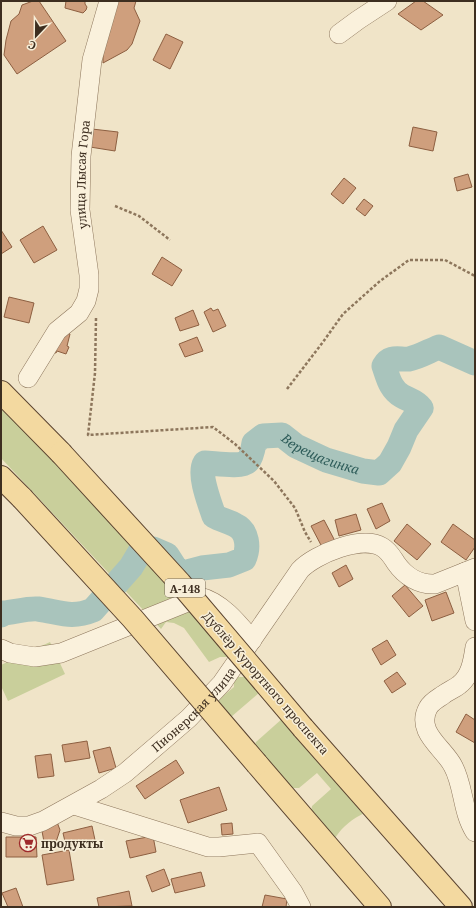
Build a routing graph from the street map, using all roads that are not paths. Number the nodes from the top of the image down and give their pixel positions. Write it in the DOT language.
graph roads {
  1 [pos="109,1"];
  2 [pos="387,1"];
  3 [pos="339,34"];
  4 [pos="28,378"];
  5 [pos="1,392"];
  6 [pos="1,476"];
  7 [pos="470,570"];
  8 [pos="475,621"];
  9 [pos="252,640"];
  10 [pos="475,647"];
  11 [pos="1,649"];
  12 [pos="74,805"];
  13 [pos="1,822"];
  14 [pos="475,832"];
  15 [pos="301,907"];
  16 [pos="380,907"];
  17 [pos="461,907"];
  1 -- 4 [label="street, улица Лысая Гора"];
  2 -- 3 [label="street"];
  5 -- 17 [label="main road, Дублёр Курортного проспекта / А-148, bridge"];
  6 -- 16 [label="main road, bridge"];
  7 -- 8 [label="street"];
  7 -- 9 [label="street, Пионерская улица"];
  9 -- 11 [label="street"];
  9 -- 12 [label="street, Пионерская улица"];
  10 -- 14 [label="street"];
  12 -- 13 [label="street, Пионерская улица"];
  12 -- 15 [label="street"];
}
